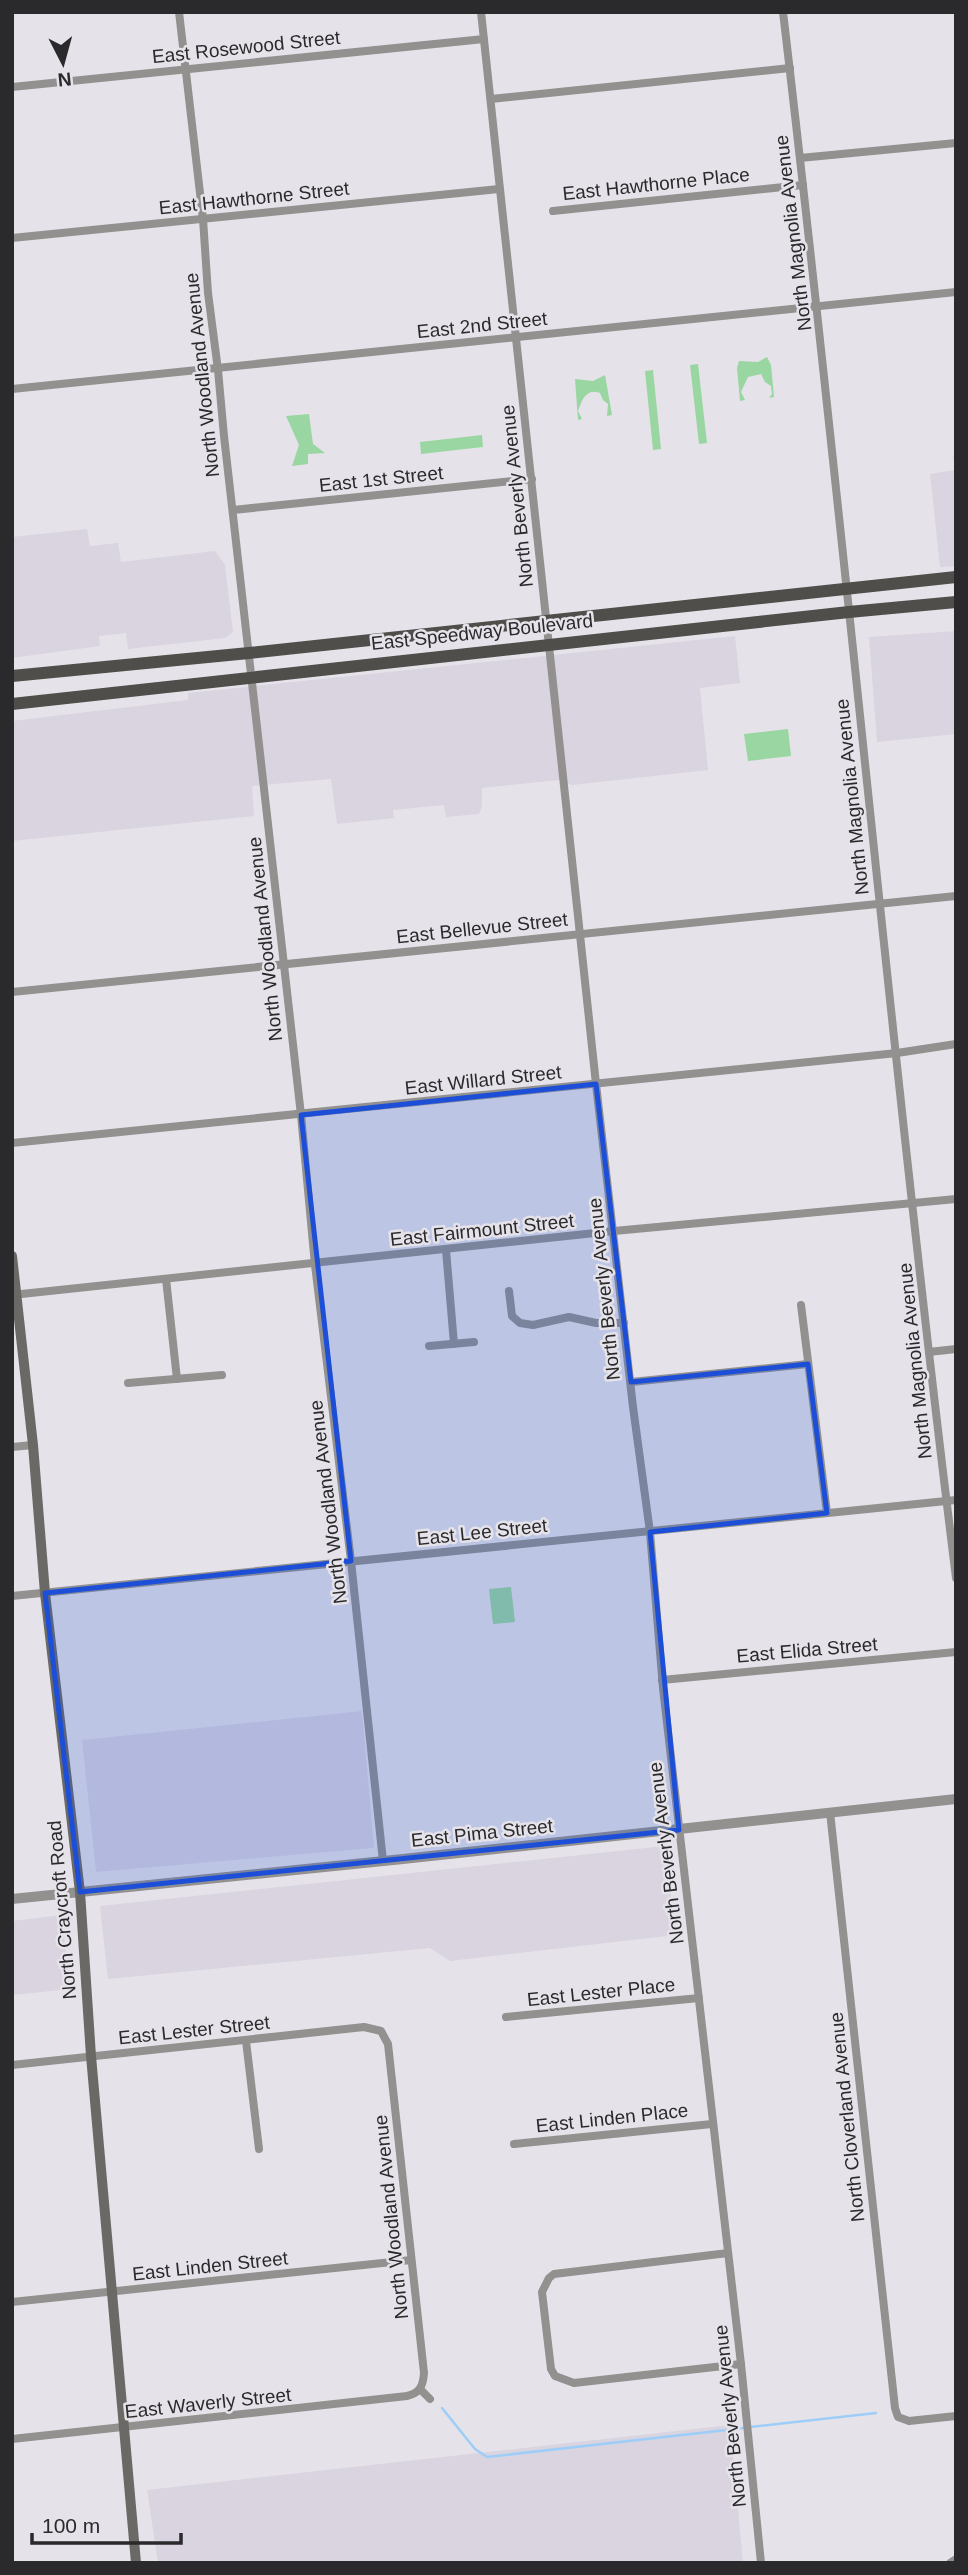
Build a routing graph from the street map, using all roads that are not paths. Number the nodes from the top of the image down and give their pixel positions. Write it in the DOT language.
graph roads {
  1 [pos="179,12"];
  2 [pos="481,12"];
  3 [pos="783,12"];
  4 [pos="484,39"];
  5 [pos="790,68"];
  6 [pos="186,69"];
  7 [pos="12,87"];
  8 [pos="491,99"];
  9 [pos="956,143"];
  10 [pos="800,158"];
  11 [pos="803,185"];
  12 [pos="499,189"];
  13 [pos="553,211"];
  14 [pos="203,219"];
  15 [pos="12,238"];
  16 [pos="956,292"];
  17 [pos="818,307"];
  18 [pos="515,337"];
  19 [pos="218,370"];
  20 [pos="12,390"];
  21 [pos="532,480"];
  22 [pos="233,510"];
  23 [pos="956,577"];
  24 [pos="847,587"];
  25 [pos="956,603"];
  26 [pos="849,612"];
  27 [pos="547,620"];
  28 [pos="549,644"];
  29 [pos="249,653"];
  30 [pos="12,676"];
  31 [pos="252,677"];
  32 [pos="12,704"];
  33 [pos="956,896"];
  34 [pos="878,904"];
  35 [pos="581,933"];
  36 [pos="284,964"];
  37 [pos="12,992"];
  38 [pos="956,1044"];
  39 [pos="897,1053"];
  40 [pos="596,1084"];
  41 [pos="301,1115"];
  42 [pos="12,1143"];
  43 [pos="956,1199"];
  44 [pos="913,1203"];
  45 [pos="614,1231"];
  46 [pos="446,1250"];
  47 [pos="12,1255"];
  48 [pos="315,1265"];
  49 [pos="166,1279"];
  50 [pos="509,1291"];
  51 [pos="14,1295"];
  52 [pos="801,1305"];
  53 [pos="624,1323"];
  54 [pos="474,1342"];
  55 [pos="454,1344"];
  56 [pos="429,1346"];
  57 [pos="956,1349"];
  58 [pos="929,1352"];
  59 [pos="808,1364"];
  60 [pos="222,1375"];
  61 [pos="177,1379"];
  62 [pos="631,1381"];
  63 [pos="128,1383"];
  64 [pos="33,1445"];
  65 [pos="12,1447"];
  66 [pos="951,1501"];
  67 [pos="827,1513"];
  68 [pos="650,1532"];
  69 [pos="351,1560"];
  70 [pos="956,1578"];
  71 [pos="45,1592"];
  72 [pos="12,1596"];
  73 [pos="956,1652"];
  74 [pos="662,1680"];
  75 [pos="956,1799"];
  76 [pos="830,1812"];
  77 [pos="678,1830"];
  78 [pos="383,1861"];
  79 [pos="80,1892"];
  80 [pos="12,1899"];
  81 [pos="699,1998"];
  82 [pos="506,2017"];
  83 [pos="382,2028"];
  84 [pos="246,2041"];
  85 [pos="91,2056"];
  86 [pos="12,2065"];
  87 [pos="712,2124"];
  88 [pos="514,2144"];
  89 [pos="259,2149"];
  90 [pos="728,2253"];
  91 [pos="411,2260"];
  92 [pos="113,2292"];
  93 [pos="12,2302"];
  94 [pos="741,2364"];
  95 [pos="420,2389"];
  96 [pos="430,2399"];
  97 [pos="956,2416"];
  98 [pos="124,2428"];
  99 [pos="12,2439"];
  100 [pos="956,2559"];
  101 [pos="135,2563"];
  102 [pos="761,2563"];
  103 [pos="950,2563"];
  1 -- 6 [label="street, North Woodland Avenue"];
  2 -- 4 [label="street, North Beverly Avenue"];
  3 -- 5 [label="street, North Magnolia Avenue"];
  4 -- 6 [label="street, East Rosewood Street"];
  4 -- 8 [label="street, North Beverly Avenue"];
  5 -- 8 [label="street"];
  5 -- 10 [label="street, North Magnolia Avenue"];
  6 -- 7 [label="street, East Rosewood Street"];
  6 -- 14 [label="street, North Woodland Avenue"];
  8 -- 12 [label="street, North Beverly Avenue"];
  9 -- 10 [label="street"];
  10 -- 11 [label="street, North Magnolia Avenue"];
  11 -- 13 [label="street, East Hawthorne Place"];
  11 -- 17 [label="street, North Magnolia Avenue"];
  12 -- 14 [label="street, East Hawthorne Street"];
  12 -- 18 [label="street, North Beverly Avenue"];
  14 -- 15 [label="street, East Hawthorne Street"];
  14 -- 19 [label="street, North Woodland Avenue"];
  16 -- 17 [label="street, East 2nd Street"];
  17 -- 18 [label="street, East 2nd Street"];
  17 -- 24 [label="street, North Magnolia Avenue"];
  18 -- 19 [label="street, East 2nd Street"];
  18 -- 21 [label="street, North Beverly Avenue"];
  19 -- 20 [label="street, East 2nd Street"];
  19 -- 22 [label="street, North Woodland Avenue"];
  21 -- 22 [label="street, East 1st Street"];
  21 -- 27 [label="street, North Beverly Avenue"];
  22 -- 29 [label="street, North Woodland Avenue"];
  23 -- 24 [label="main road, East Speedway Boulevard"];
  24 -- 26 [label="street, North Magnolia Avenue"];
  24 -- 27 [label="main road, East Speedway Boulevard"];
  25 -- 26 [label="main road, East Speedway Boulevard"];
  26 -- 28 [label="main road, East Speedway Boulevard"];
  26 -- 34 [label="street, North Magnolia Avenue"];
  27 -- 28 [label="street, North Beverly Avenue"];
  27 -- 29 [label="main road, East Speedway Boulevard"];
  28 -- 31 [label="main road, East Speedway Boulevard"];
  28 -- 35 [label="street, North Beverly Avenue"];
  29 -- 30 [label="main road, East Speedway Boulevard"];
  29 -- 31 [label="street, North Woodland Avenue"];
  31 -- 32 [label="main road, East Speedway Boulevard"];
  31 -- 36 [label="street, North Woodland Avenue"];
  33 -- 34 [label="street, East Bellevue Street"];
  34 -- 35 [label="street, East Bellevue Street"];
  34 -- 39 [label="street, North Magnolia Avenue"];
  35 -- 36 [label="street, East Bellevue Street"];
  35 -- 40 [label="street, North Beverly Avenue"];
  36 -- 37 [label="street, East Bellevue Street"];
  36 -- 41 [label="street, North Woodland Avenue"];
  38 -- 39 [label="street, East Willard Street"];
  39 -- 40 [label="street, East Willard Street"];
  39 -- 44 [label="street, North Magnolia Avenue"];
  40 -- 41 [label="street, East Willard Street"];
  40 -- 45 [label="street, North Beverly Avenue"];
  41 -- 42 [label="street, East Willard Street"];
  41 -- 48 [label="street, North Woodland Avenue"];
  43 -- 44 [label="street, East Fairmount Street"];
  44 -- 45 [label="street, East Fairmount Street"];
  44 -- 58 [label="street, North Magnolia Avenue"];
  45 -- 46 [label="street, East Fairmount Street"];
  45 -- 53 [label="street, North Beverly Avenue"];
  46 -- 48 [label="street, East Fairmount Street"];
  46 -- 55 [label="street"];
  47 -- 51 [label="main road, North Craycroft Road"];
  48 -- 49 [label="street, East Fairmount Street"];
  48 -- 69 [label="street, North Woodland Avenue"];
  49 -- 51 [label="street, East Fairmount Street"];
  49 -- 61 [label="street"];
  50 -- 53 [label="street"];
  51 -- 64 [label="main road, North Craycroft Road"];
  52 -- 59 [label="street"];
  53 -- 62 [label="street, North Beverly Avenue"];
  54 -- 55 [label="street"];
  55 -- 56 [label="street"];
  57 -- 58 [label="street"];
  58 -- 66 [label="street, North Magnolia Avenue"];
  59 -- 62 [label="street"];
  59 -- 67 [label="street"];
  60 -- 61 [label="street"];
  61 -- 63 [label="street"];
  62 -- 68 [label="street, North Beverly Avenue"];
  64 -- 65 [label="street"];
  64 -- 71 [label="main road, North Craycroft Road"];
  66 -- 67 [label="street, East Lee Street"];
  66 -- 70 [label="street, North Magnolia Avenue"];
  67 -- 68 [label="street, East Lee Street"];
  68 -- 69 [label="street, East Lee Street"];
  68 -- 74 [label="street, North Beverly Avenue"];
  69 -- 71 [label="street, East Lee Street"];
  69 -- 78 [label="street, North Woodland Avenue"];
  71 -- 72 [label="street, East Lee Street"];
  71 -- 79 [label="main road, North Craycroft Road"];
  73 -- 74 [label="street, East Elida Street"];
  74 -- 77 [label="street, North Beverly Avenue"];
  75 -- 76 [label="street, East Pima Street"];
  76 -- 77 [label="street, East Pima Street"];
  76 -- 97 [label="street, North Cloverland Avenue"];
  77 -- 78 [label="street, East Pima Street"];
  77 -- 81 [label="street, North Beverly Avenue"];
  78 -- 79 [label="street, East Pima Street"];
  79 -- 80 [label="street, East Pima Street"];
  79 -- 85 [label="main road, North Craycroft Road"];
  81 -- 82 [label="street, East Lester Place"];
  81 -- 87 [label="street, North Beverly Avenue"];
  83 -- 84 [label="street, East Lester Street"];
  83 -- 91 [label="street, North Woodland Avenue"];
  84 -- 85 [label="street, East Lester Street"];
  84 -- 89 [label="street"];
  85 -- 86 [label="street, East Lester Street"];
  85 -- 92 [label="main road, North Craycroft Road"];
  87 -- 88 [label="street, East Linden Place"];
  87 -- 90 [label="street, North Beverly Avenue"];
  90 -- 94 [label="street, North Beverly Avenue"];
  90 -- 94 [label="street"];
  91 -- 92 [label="street, East Linden Street"];
  91 -- 95 [label="street, North Woodland Avenue"];
  92 -- 93 [label="street, East Linden Street"];
  92 -- 98 [label="main road, North Craycroft Road"];
  94 -- 102 [label="street, North Beverly Avenue"];
  95 -- 96 [label="street"];
  95 -- 98 [label="street, East Waverly Street"];
  98 -- 99 [label="street, East Waverly Street"];
  98 -- 101 [label="main road, North Craycroft Road"];
  100 -- 103 [label="street"];
}
